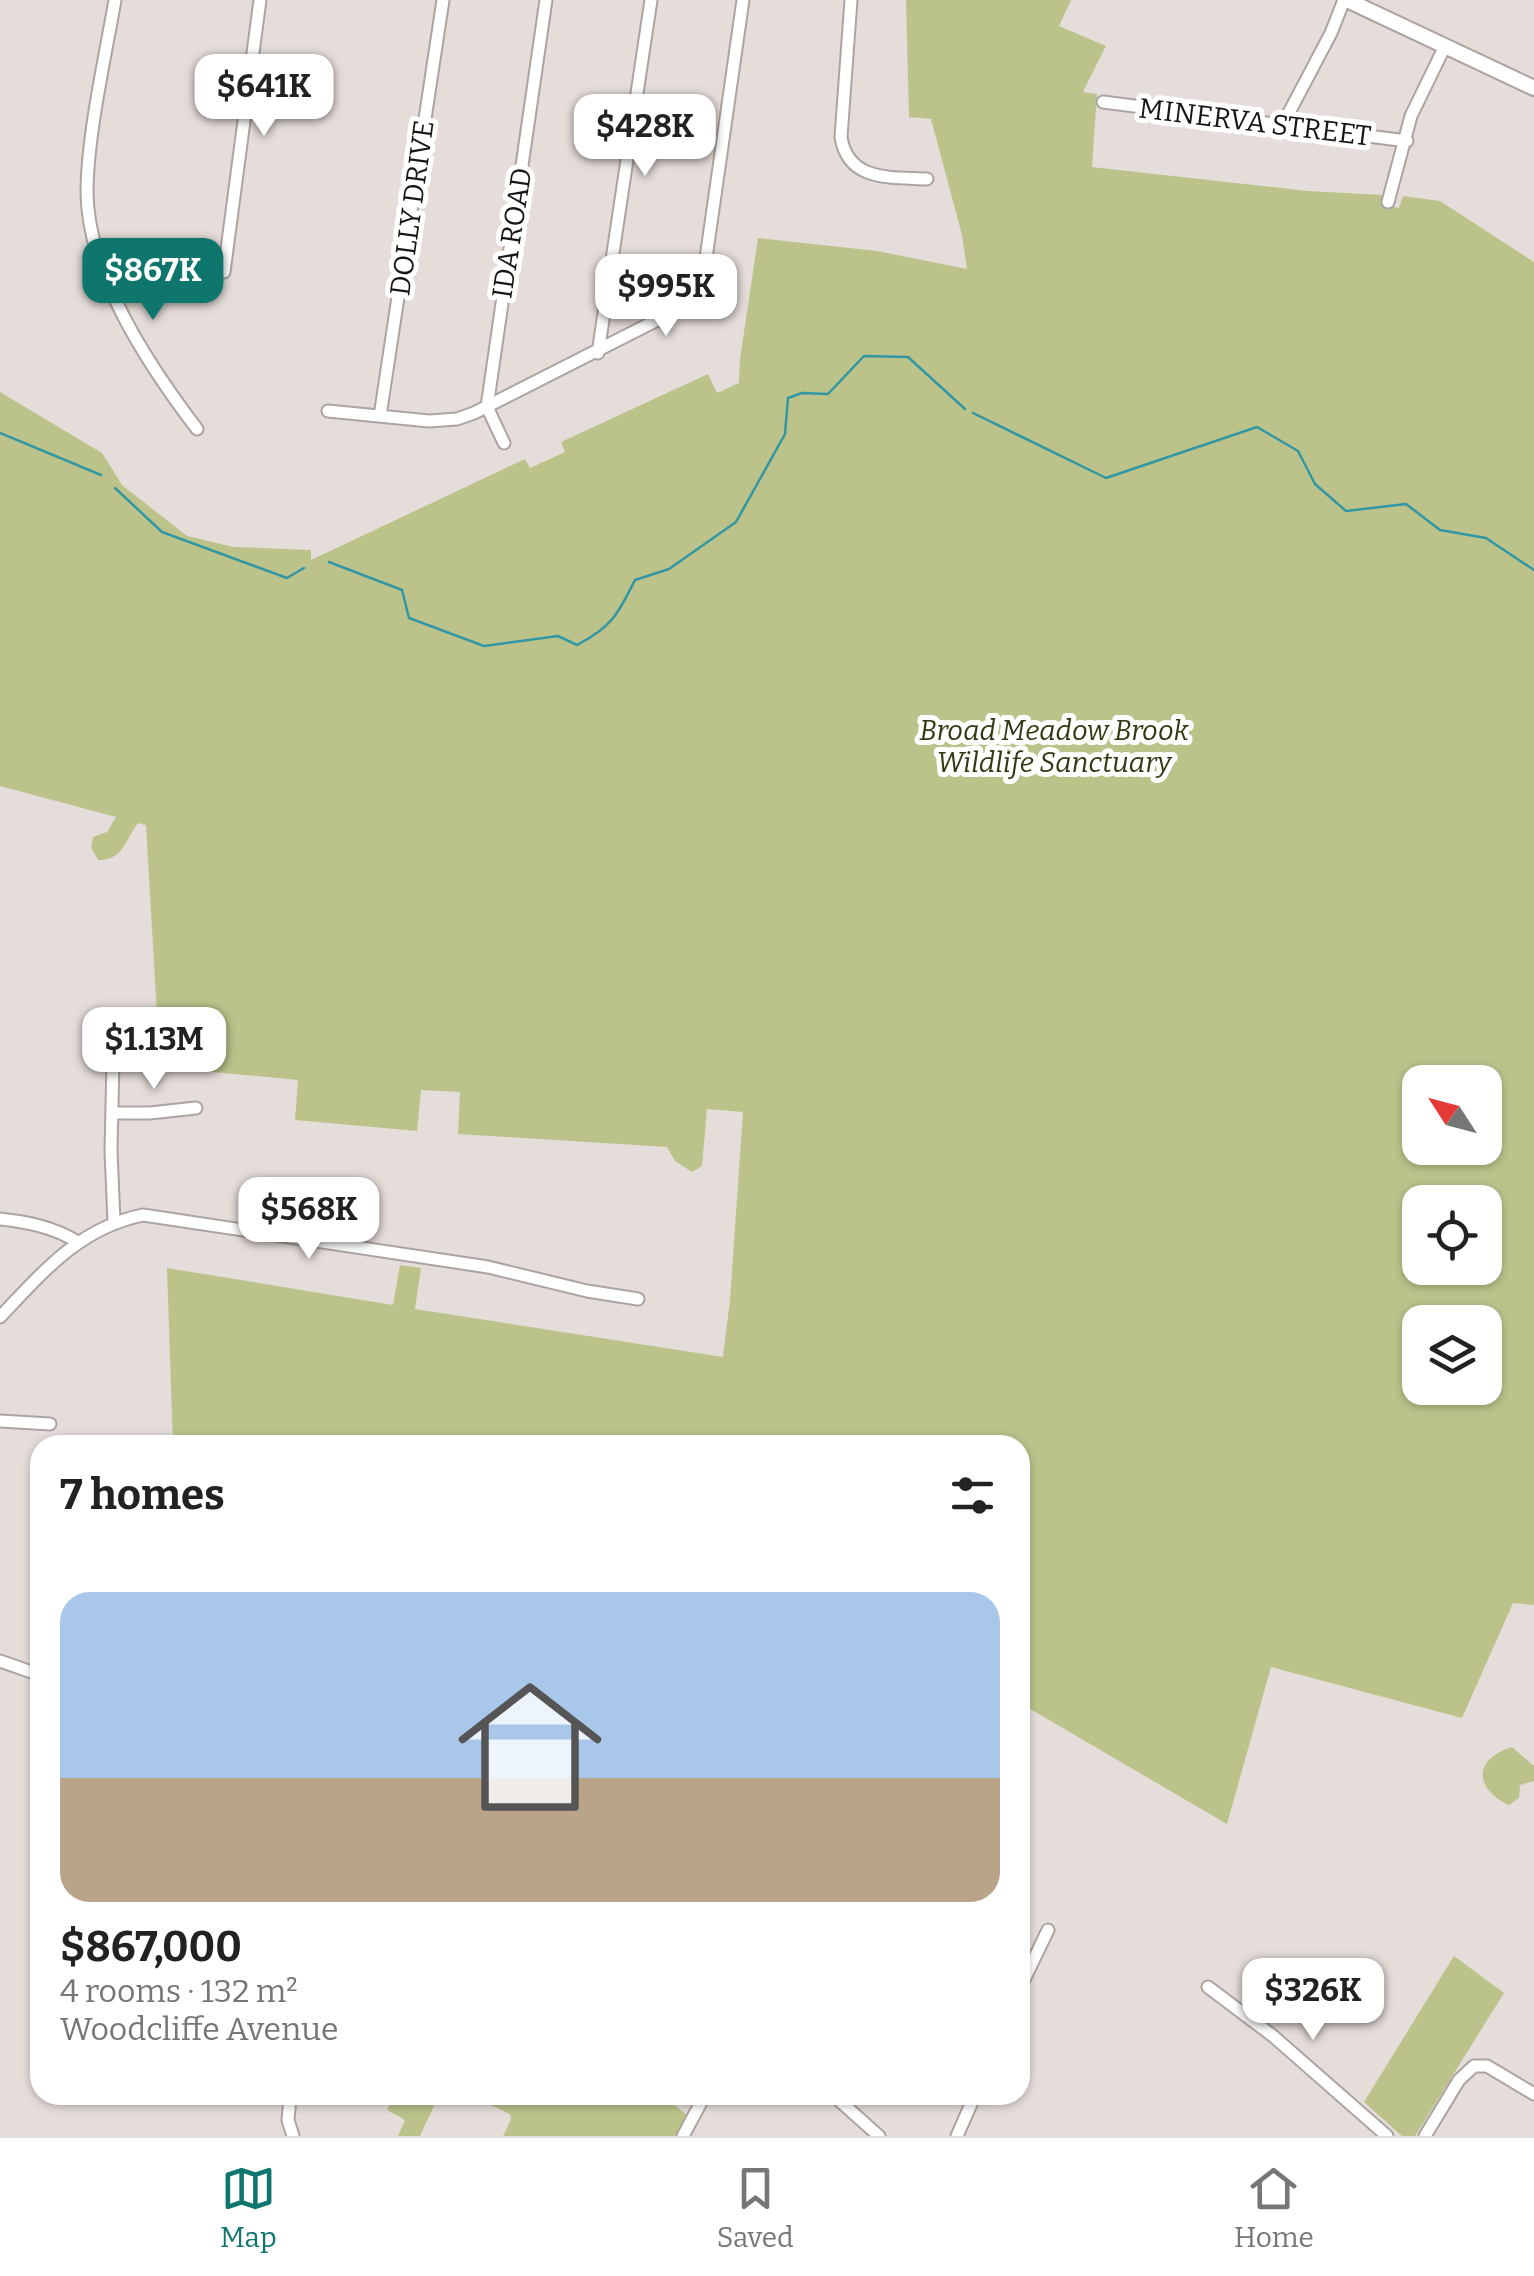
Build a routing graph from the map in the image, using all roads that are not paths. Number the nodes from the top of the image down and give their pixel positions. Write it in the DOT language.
graph roads {
  1 [pos="115,0"];
  2 [pos="260,0"];
  3 [pos="443,0"];
  4 [pos="546,0"];
  5 [pos="651,0"];
  6 [pos="743,0"];
  7 [pos="851,0"];
  8 [pos="1345,0"];
  9 [pos="1445,46"];
  10 [pos="1534,88"];
  11 [pos="1103,102"];
  12 [pos="1283,124"];
  13 [pos="1407,141"];
  14 [pos="927,179"];
  15 [pos="1388,202"];
  16 [pos="224,272"];
  17 [pos="598,353"];
  18 [pos="487,407"];
  19 [pos="328,411"];
  20 [pos="380,416"];
  21 [pos="197,429"];
  22 [pos="504,443"];
  23 [pos="114,1061"];
  24 [pos="196,1108"];
  25 [pos="113,1113"];
  26 [pos="0,1219"];
  27 [pos="114,1222"];
  28 [pos="78,1242"];
  29 [pos="638,1299"];
  30 [pos="0,1317"];
  31 [pos="0,1421"];
  32 [pos="50,1424"];
  33 [pos="0,1662"];
  34 [pos="30,1672"];
  35 [pos="1048,1930"];
  36 [pos="1030,1965"];
  37 [pos="1208,1987"];
  38 [pos="1534,2094"];
  39 [pos="289,2105"];
  40 [pos="699,2105"];
  41 [pos="844,2105"];
  42 [pos="970,2105"];
  43 [pos="293,2136"];
  44 [pos="683,2136"];
  45 [pos="879,2136"];
  46 [pos="957,2136"];
  47 [pos="1388,2136"];
  48 [pos="1425,2136"];
  1 -- 21 [label="street"];
  2 -- 16 [label="street"];
  3 -- 20 [label="street, DOLLY DRIVE"];
  4 -- 18 [label="street, IDA ROAD"];
  5 -- 17 [label="street"];
  6 -- 17 [label="street"];
  7 -- 14 [label="street"];
  8 -- 9 [label="main road"];
  8 -- 12 [label="street"];
  9 -- 10 [label="main road"];
  9 -- 13 [label="street"];
  11 -- 12 [label="street, MINERVA STREET"];
  12 -- 13 [label="street, MINERVA STREET"];
  13 -- 15 [label="street"];
  17 -- 18 [label="street"];
  18 -- 20 [label="street"];
  18 -- 22 [label="street"];
  19 -- 20 [label="street"];
  23 -- 25 [label="street"];
  24 -- 25 [label="street"];
  25 -- 27 [label="street"];
  26 -- 28 [label="street"];
  27 -- 28 [label="street"];
  27 -- 29 [label="street"];
  28 -- 30 [label="street"];
  31 -- 32 [label="street"];
  33 -- 34 [label="street"];
  35 -- 36 [label="street"];
  37 -- 47 [label="street"];
  38 -- 48 [label="street"];
  39 -- 43 [label="street"];
  40 -- 44 [label="street"];
  41 -- 45 [label="street"];
  42 -- 46 [label="street"];
}
